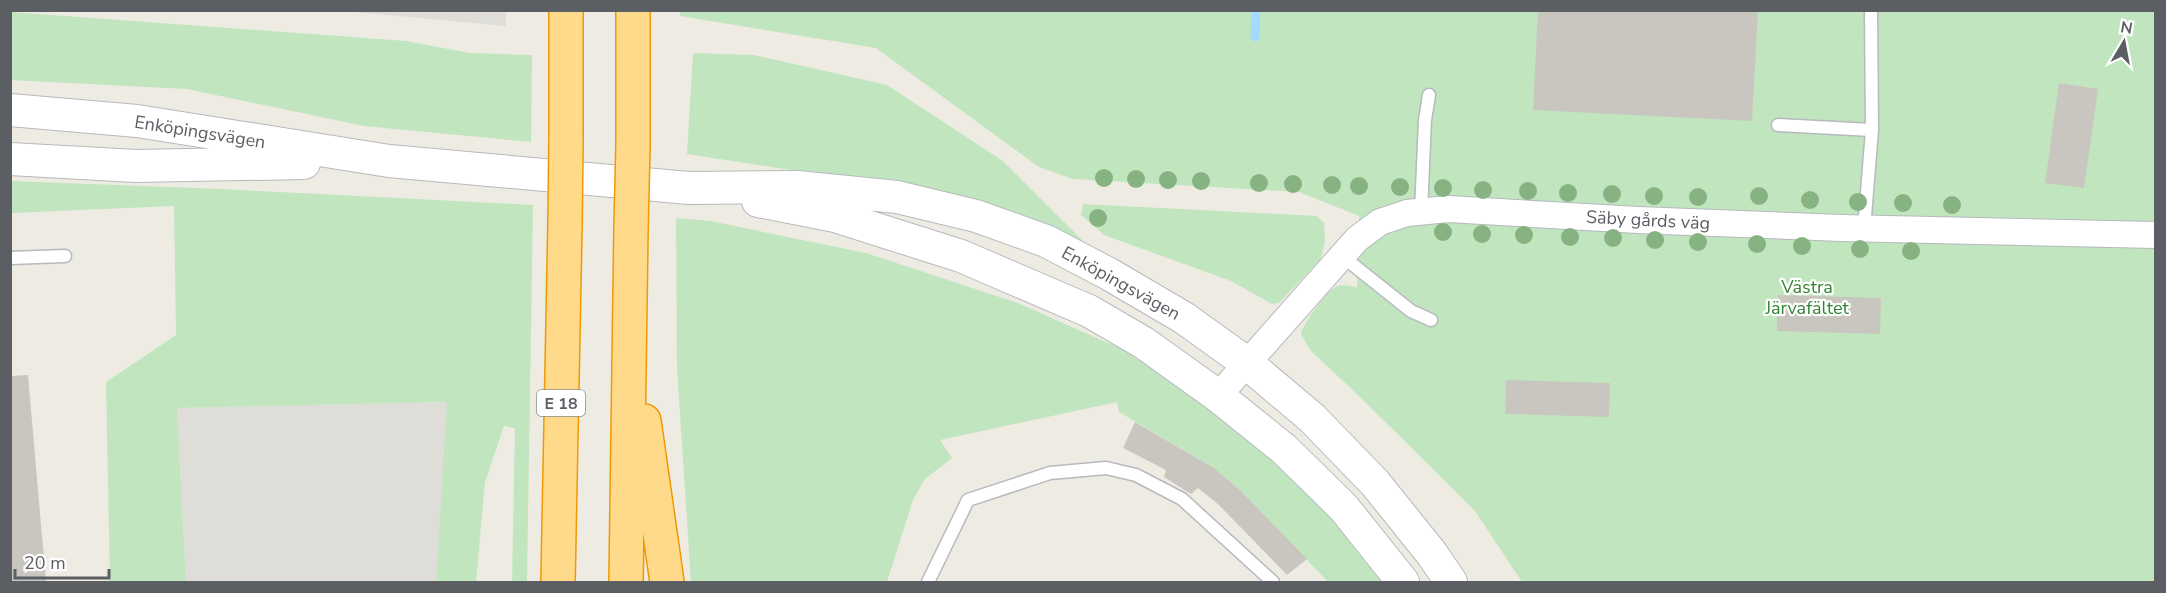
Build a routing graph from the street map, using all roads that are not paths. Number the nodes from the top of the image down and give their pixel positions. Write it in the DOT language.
graph roads {
  1 [pos="566,10"];
  2 [pos="633,10"];
  3 [pos="1870,10"];
  4 [pos="1429,95"];
  5 [pos="10,111"];
  6 [pos="1778,125"];
  7 [pos="1872,130"];
  8 [pos="10,159"];
  9 [pos="389,162"];
  10 [pos="689,188"];
  11 [pos="1421,212"];
  12 [pos="1864,229"];
  13 [pos="2156,235"];
  14 [pos="65,256"];
  15 [pos="1342,256"];
  16 [pos="10,258"];
  17 [pos="630,320"];
  18 [pos="1431,320"];
  19 [pos="1248,364"];
  20 [pos="1218,396"];
  21 [pos="558,582"];
  22 [pos="626,582"];
  23 [pos="667,582"];
  24 [pos="928,582"];
  25 [pos="1273,582"];
  26 [pos="1403,582"];
  27 [pos="1451,582"];
  1 -- 21 [label="highway, E 18, bridge"];
  2 -- 17 [label="highway, bridge"];
  3 -- 7 [label="lane"];
  4 -- 11 [label="lane"];
  5 -- 9 [label="street, Enköpingsvägen"];
  6 -- 7 [label="lane"];
  7 -- 12 [label="lane"];
  8 -- 9 [label="street, Enköpingsvägen"];
  9 -- 10 [label="street, Enköpingsvägen"];
  10 -- 19 [label="street, Enköpingsvägen"];
  10 -- 20 [label="street, Enköpingsvägen"];
  11 -- 12 [label="street, Säby gårds väg"];
  11 -- 15 [label="street, Säby gårds väg"];
  12 -- 13 [label="street, Säby gårds väg"];
  14 -- 16 [label="lane"];
  15 -- 18 [label="lane"];
  15 -- 19 [label="street, Säby gårds väg"];
  17 -- 22 [label="highway"];
  17 -- 23 [label="highway"];
  19 -- 20 [label="street, Säby gårds väg"];
  19 -- 27 [label="street, Enköpingsvägen"];
  20 -- 26 [label="street, Enköpingsvägen"];
  24 -- 25 [label="lane"];
}
